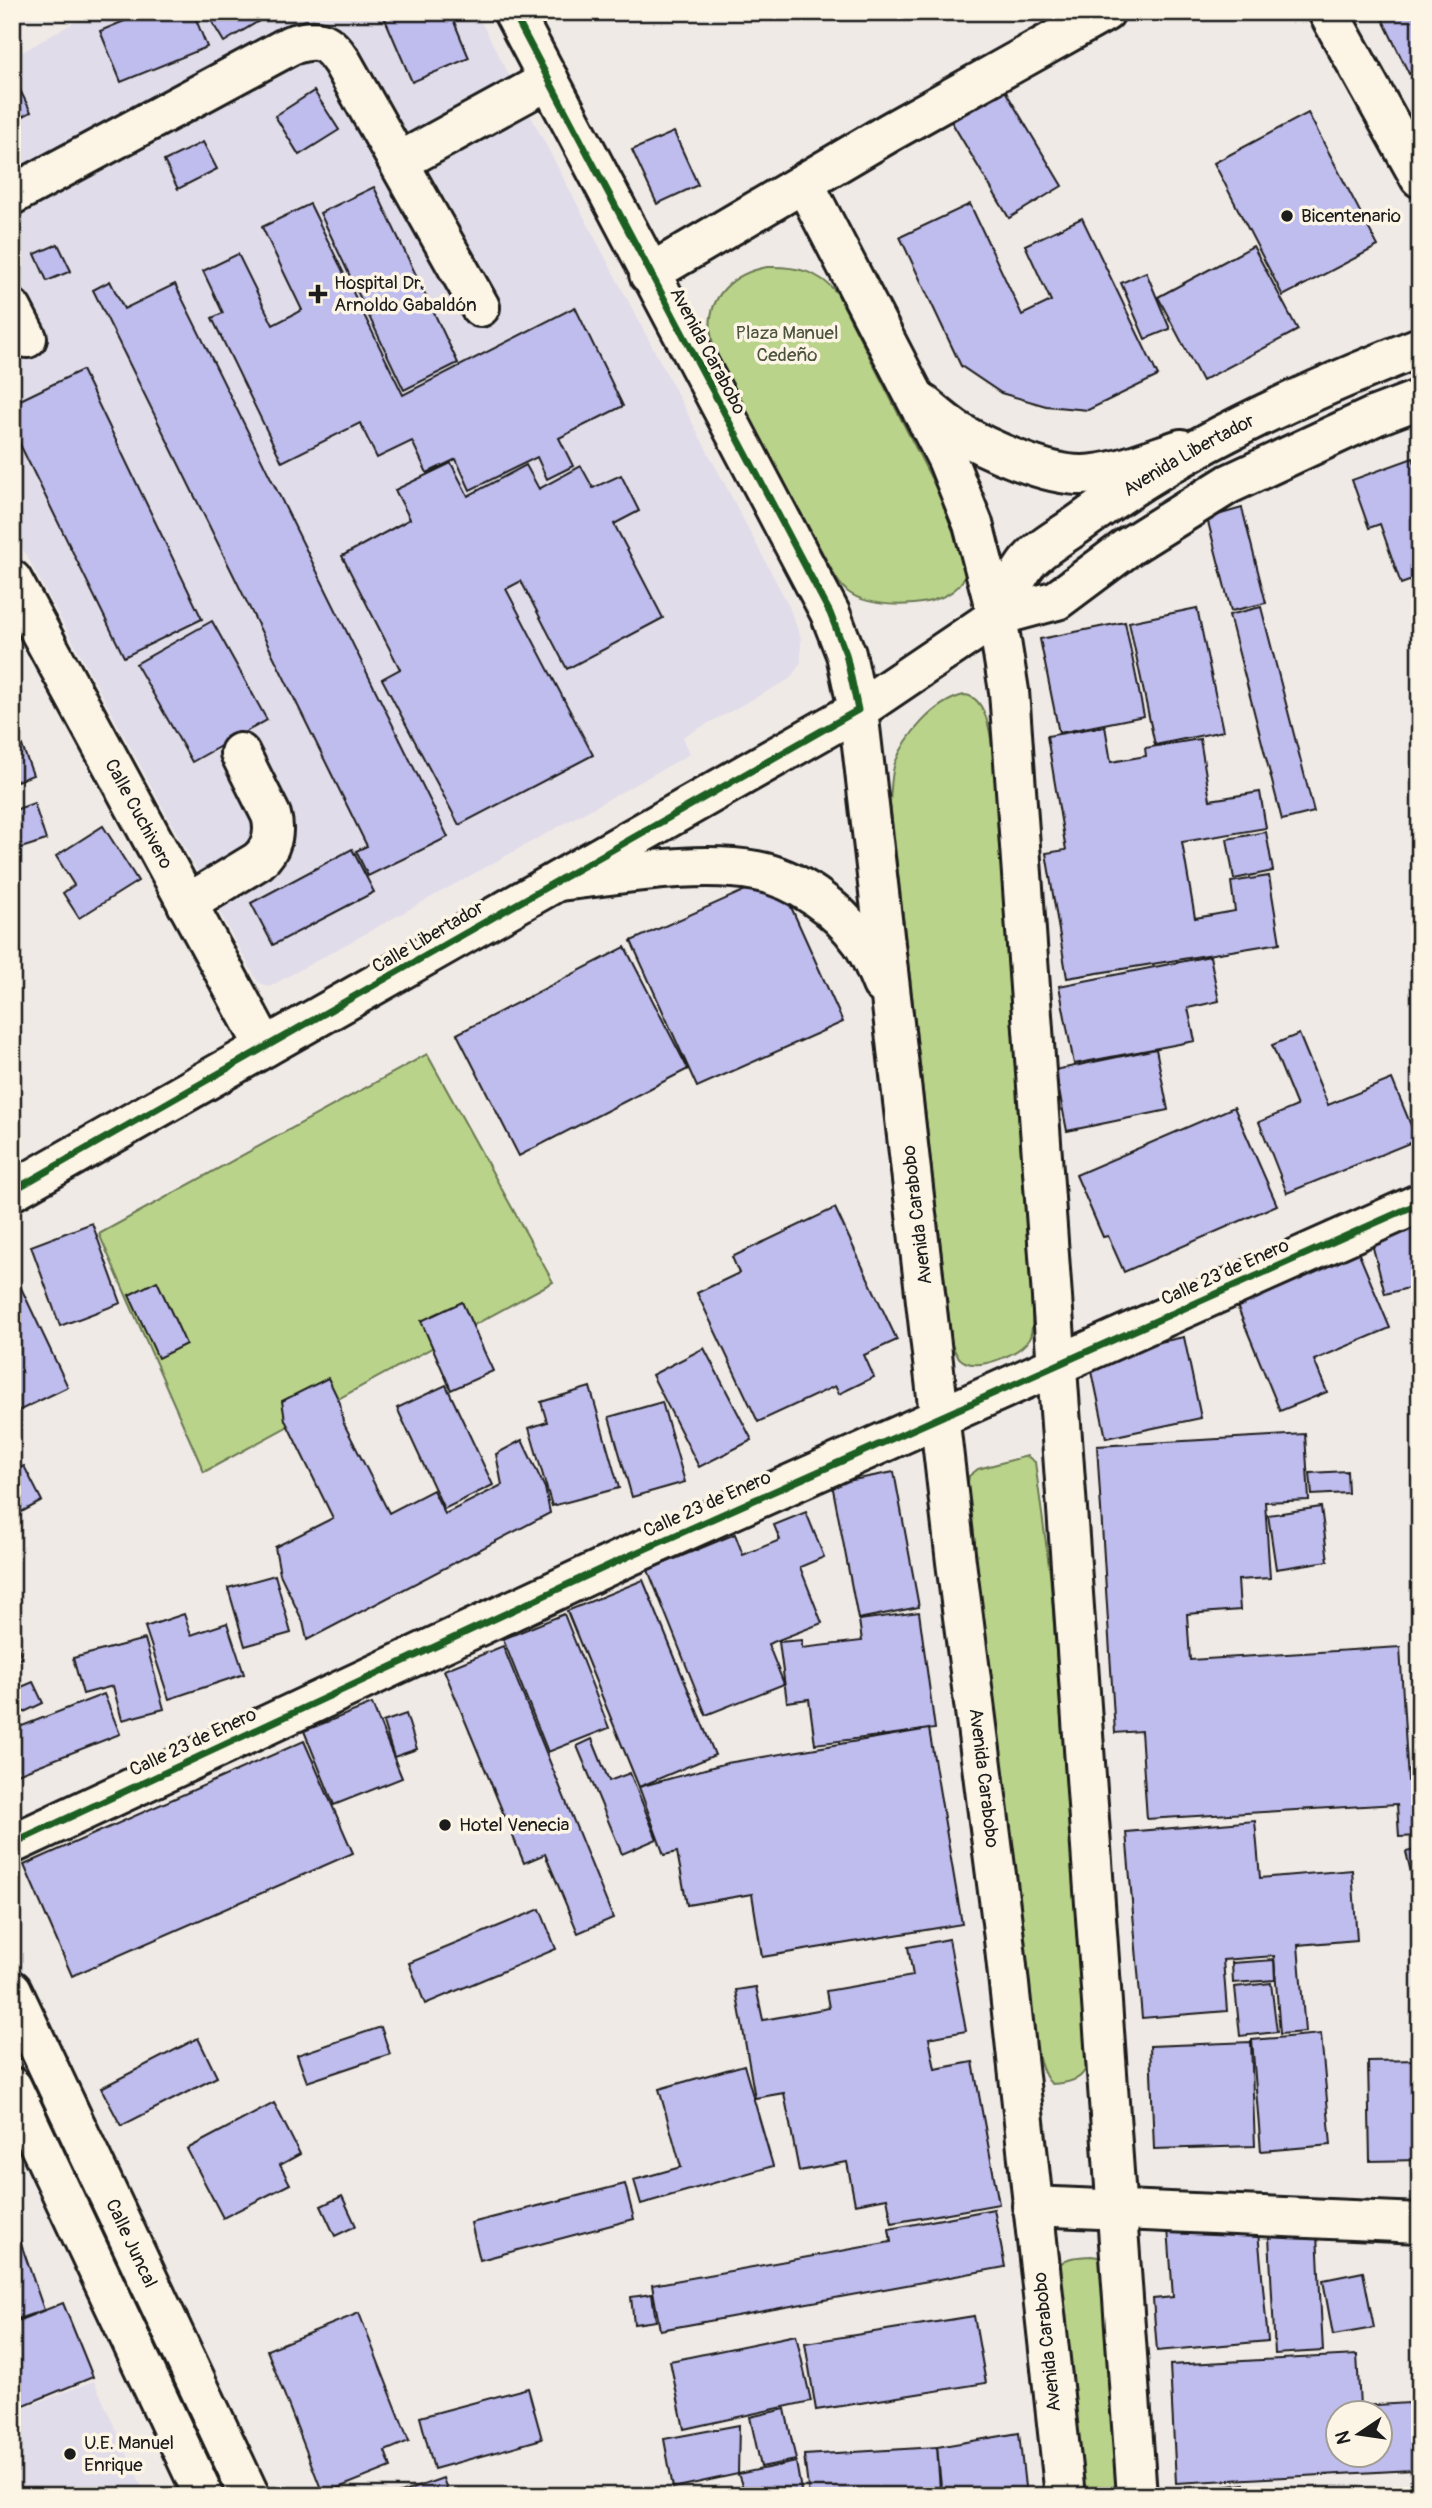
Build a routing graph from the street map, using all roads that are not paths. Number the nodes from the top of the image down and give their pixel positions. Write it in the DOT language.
graph roads {
  1 [pos="513,12"];
  2 [pos="1105,12"];
  3 [pos="1328,12"];
  4 [pos="548,80"];
  5 [pos="399,162"];
  6 [pos="1420,178"];
  7 [pos="804,183"];
  8 [pos="12,195"];
  9 [pos="649,274"];
  10 [pos="480,307"];
  11 [pos="1420,347"];
  12 [pos="916,398"];
  13 [pos="1420,398"];
  14 [pos="1207,442"];
  15 [pos="12,580"];
  16 [pos="997,616"];
  17 [pos="859,710"];
  18 [pos="240,753"];
  19 [pos="558,881"];
  20 [pos="187,904"];
  21 [pos="893,1014"];
  22 [pos="265,1047"];
  23 [pos="12,1191"];
  24 [pos="1420,1203"];
  25 [pos="1057,1365"];
  26 [pos="940,1418"];
  27 [pos="12,1844"];
  28 [pos="12,1990"];
  29 [pos="12,2087"];
  30 [pos="1032,2206"];
  31 [pos="1116,2209"];
  32 [pos="1420,2223"];
  33 [pos="204,2496"];
  34 [pos="250,2496"];
  35 [pos="1065,2496"];
  36 [pos="1137,2496"];
  1 -- 4 [label="main road, Avenida Carabobo"];
  2 -- 7 [label="main road"];
  3 -- 6 [label="main road"];
  4 -- 5 [label="main road"];
  4 -- 9 [label="main road, Avenida Carabobo"];
  5 -- 8 [label="main road"];
  5 -- 10 [label="main road"];
  7 -- 9 [label="main road"];
  7 -- 12 [label="main road"];
  9 -- 17 [label="main road, Avenida Carabobo"];
  11 -- 14 [label="main road, Avenida Libertador"];
  12 -- 14 [label="main road"];
  12 -- 16 [label="main road"];
  13 -- 16 [label="main road, Avenida Libertador"];
  14 -- 16 [label="main road, Avenida Libertador"];
  15 -- 20 [label="main road, Calle Cuchivero"];
  16 -- 17 [label="main road, Avenida Libertador"];
  16 -- 25 [label="main road"];
  17 -- 19 [label="main road, Calle Libertador"];
  17 -- 21 [label="main road, Avenida Carabobo"];
  18 -- 20 [label="main road"];
  19 -- 21 [label="main road"];
  19 -- 22 [label="main road, Calle Libertador"];
  20 -- 22 [label="main road, Calle Cuchivero"];
  21 -- 26 [label="main road, Avenida Carabobo"];
  22 -- 23 [label="main road, Calle Libertador"];
  24 -- 25 [label="main road, Calle 23 de Enero"];
  25 -- 26 [label="main road, Calle 23 de Enero"];
  25 -- 31 [label="main road"];
  26 -- 27 [label="main road, Calle 23 de Enero"];
  26 -- 30 [label="main road, Avenida Carabobo"];
  28 -- 34 [label="main road, Calle Juncal"];
  29 -- 33 [label="main road"];
  30 -- 31 [label="main road"];
  30 -- 35 [label="main road, Avenida Carabobo"];
  31 -- 32 [label="main road"];
  31 -- 36 [label="main road"];
}
